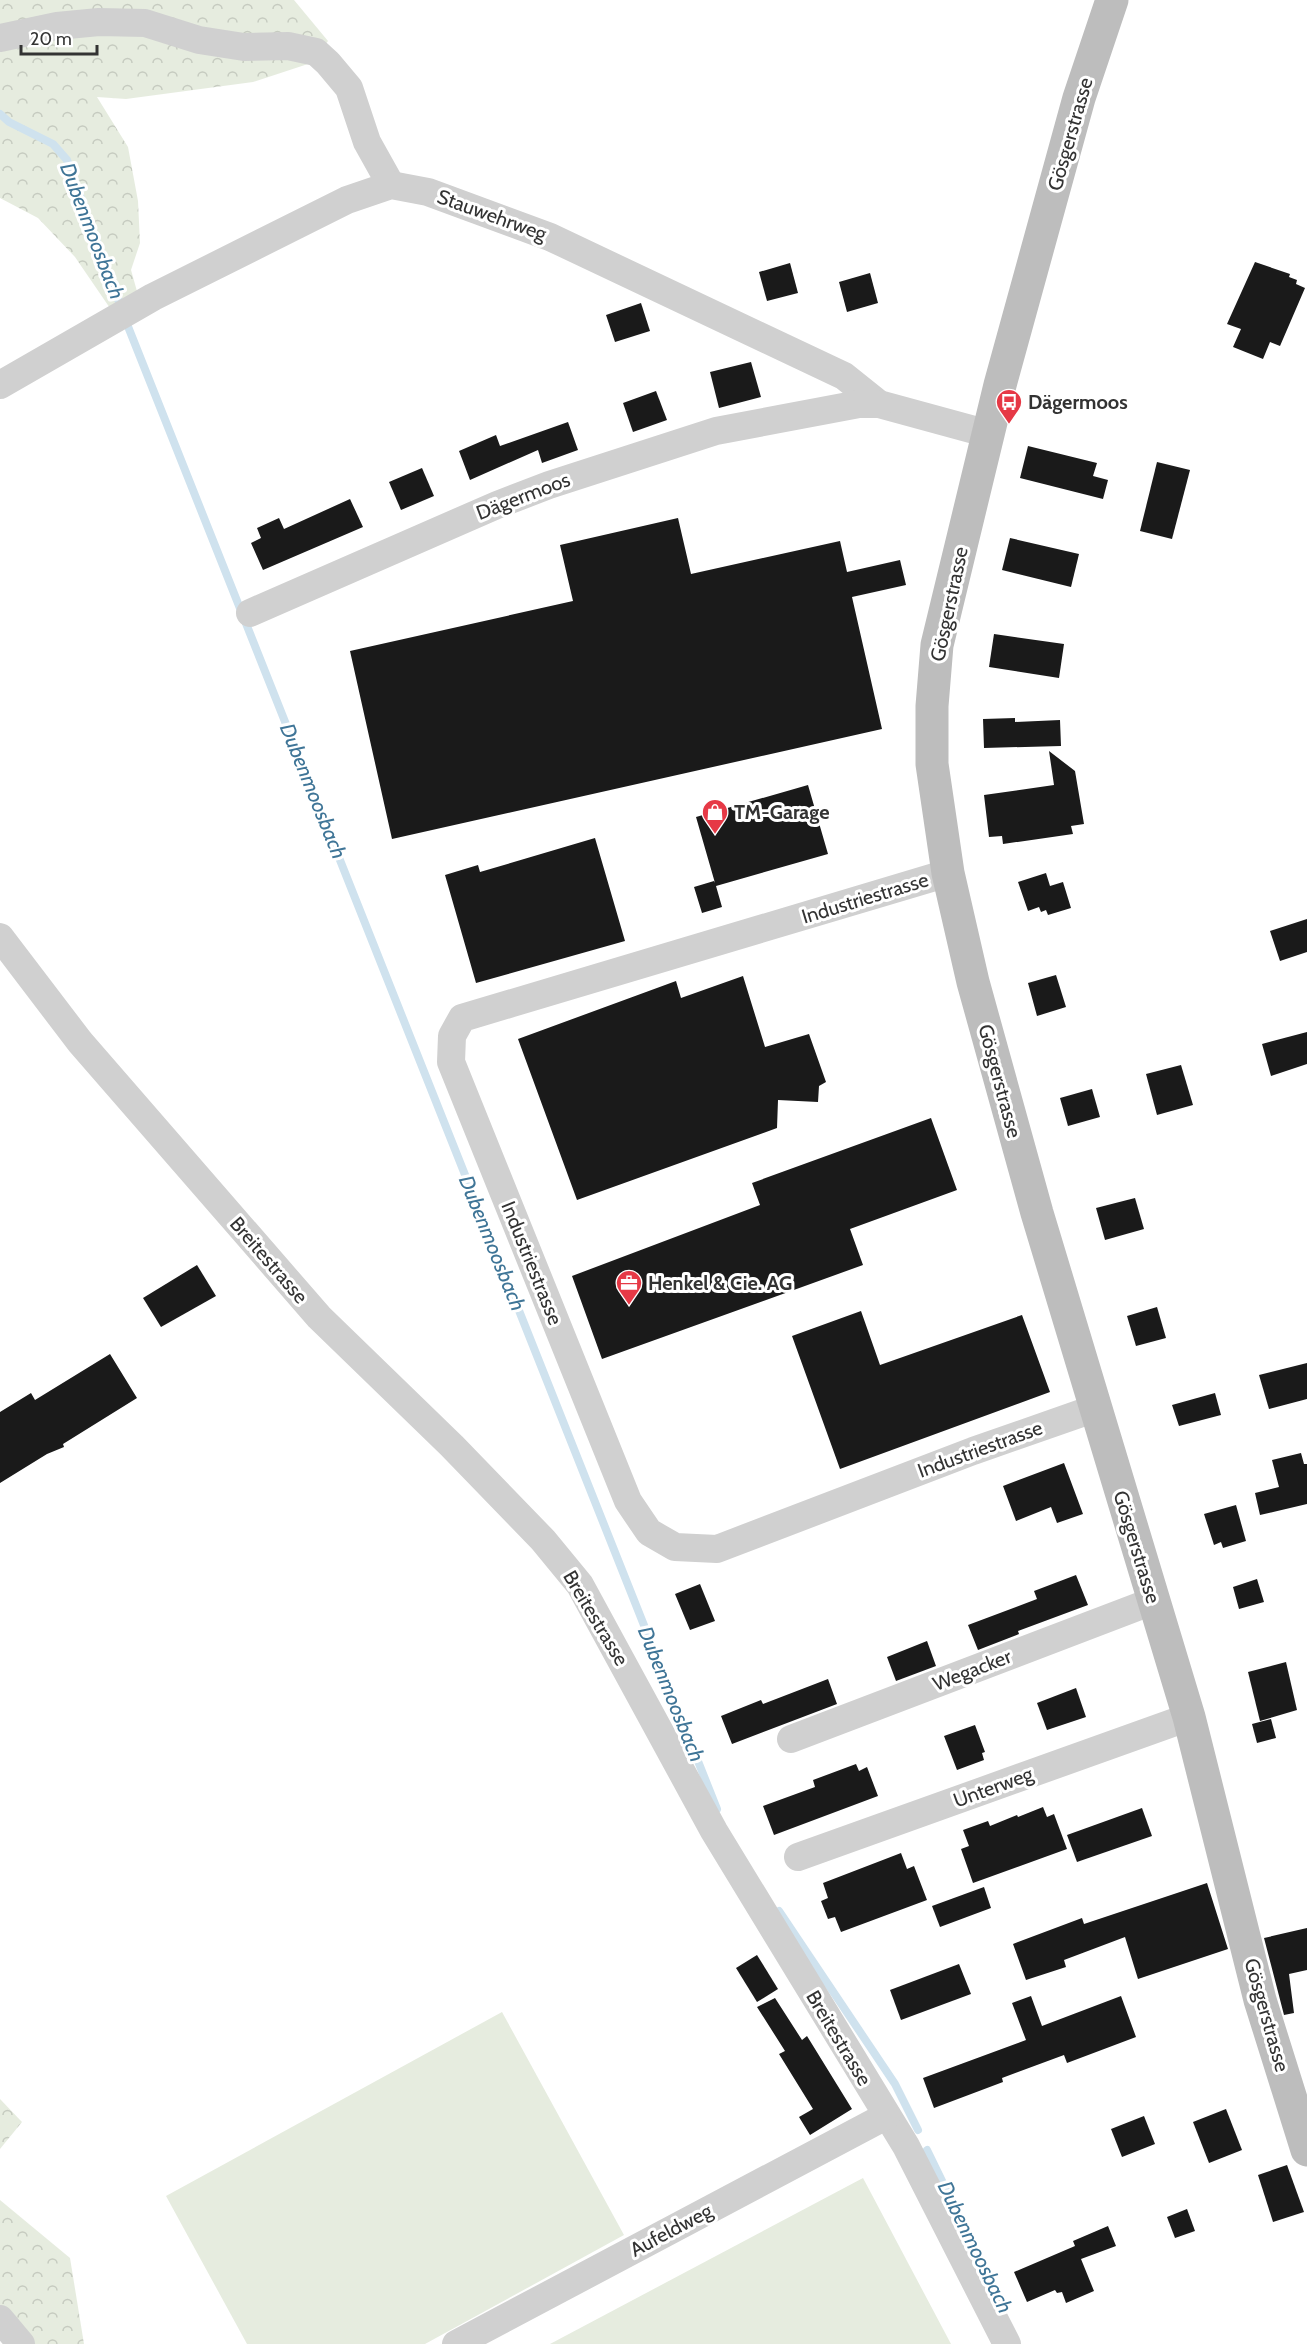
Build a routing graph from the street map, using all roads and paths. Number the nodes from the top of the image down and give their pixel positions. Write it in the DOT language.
graph roads {
  1 [pos="1112,0"];
  2 [pos="0,38"];
  3 [pos="391,185"];
  4 [pos="0,385"];
  5 [pos="879,404"];
  6 [pos="988,434"];
  7 [pos="250,613"];
  8 [pos="948,873"];
  9 [pos="0,937"];
  10 [pos="1096,1408"];
  11 [pos="1154,1601"];
  12 [pos="1189,1717"];
  13 [pos="791,1739"];
  14 [pos="798,1857"];
  15 [pos="886,2116"];
  16 [pos="1307,2150"];
  17 [pos="0,2319"];
  18 [pos="21,2344"];
  19 [pos="456,2344"];
  20 [pos="1007,2344"];
  1 -- 6 [label="main road, Gösgerstrasse"];
  2 -- 3 [label="street"];
  3 -- 4 [label="street, Stauwehrweg"];
  3 -- 5 [label="street, Stauwehrweg"];
  5 -- 6 [label="street, Stauwehrweg"];
  5 -- 7 [label="street, Dägermoos"];
  6 -- 8 [label="main road, Gösgerstrasse"];
  8 -- 10 [label="main road, Gösgerstrasse"];
  8 -- 10 [label="street, Industriestrasse"];
  9 -- 15 [label="street, Breitestrasse"];
  10 -- 11 [label="main road, Gösgerstrasse"];
  11 -- 12 [label="main road, Gösgerstrasse"];
  11 -- 13 [label="street, Wegacker"];
  12 -- 14 [label="street, Unterweg"];
  12 -- 16 [label="main road, Gösgerstrasse"];
  15 -- 19 [label="street, Aufeldweg"];
  15 -- 20 [label="street, Breitestrasse"];
  17 -- 18 [label="street"];
}
